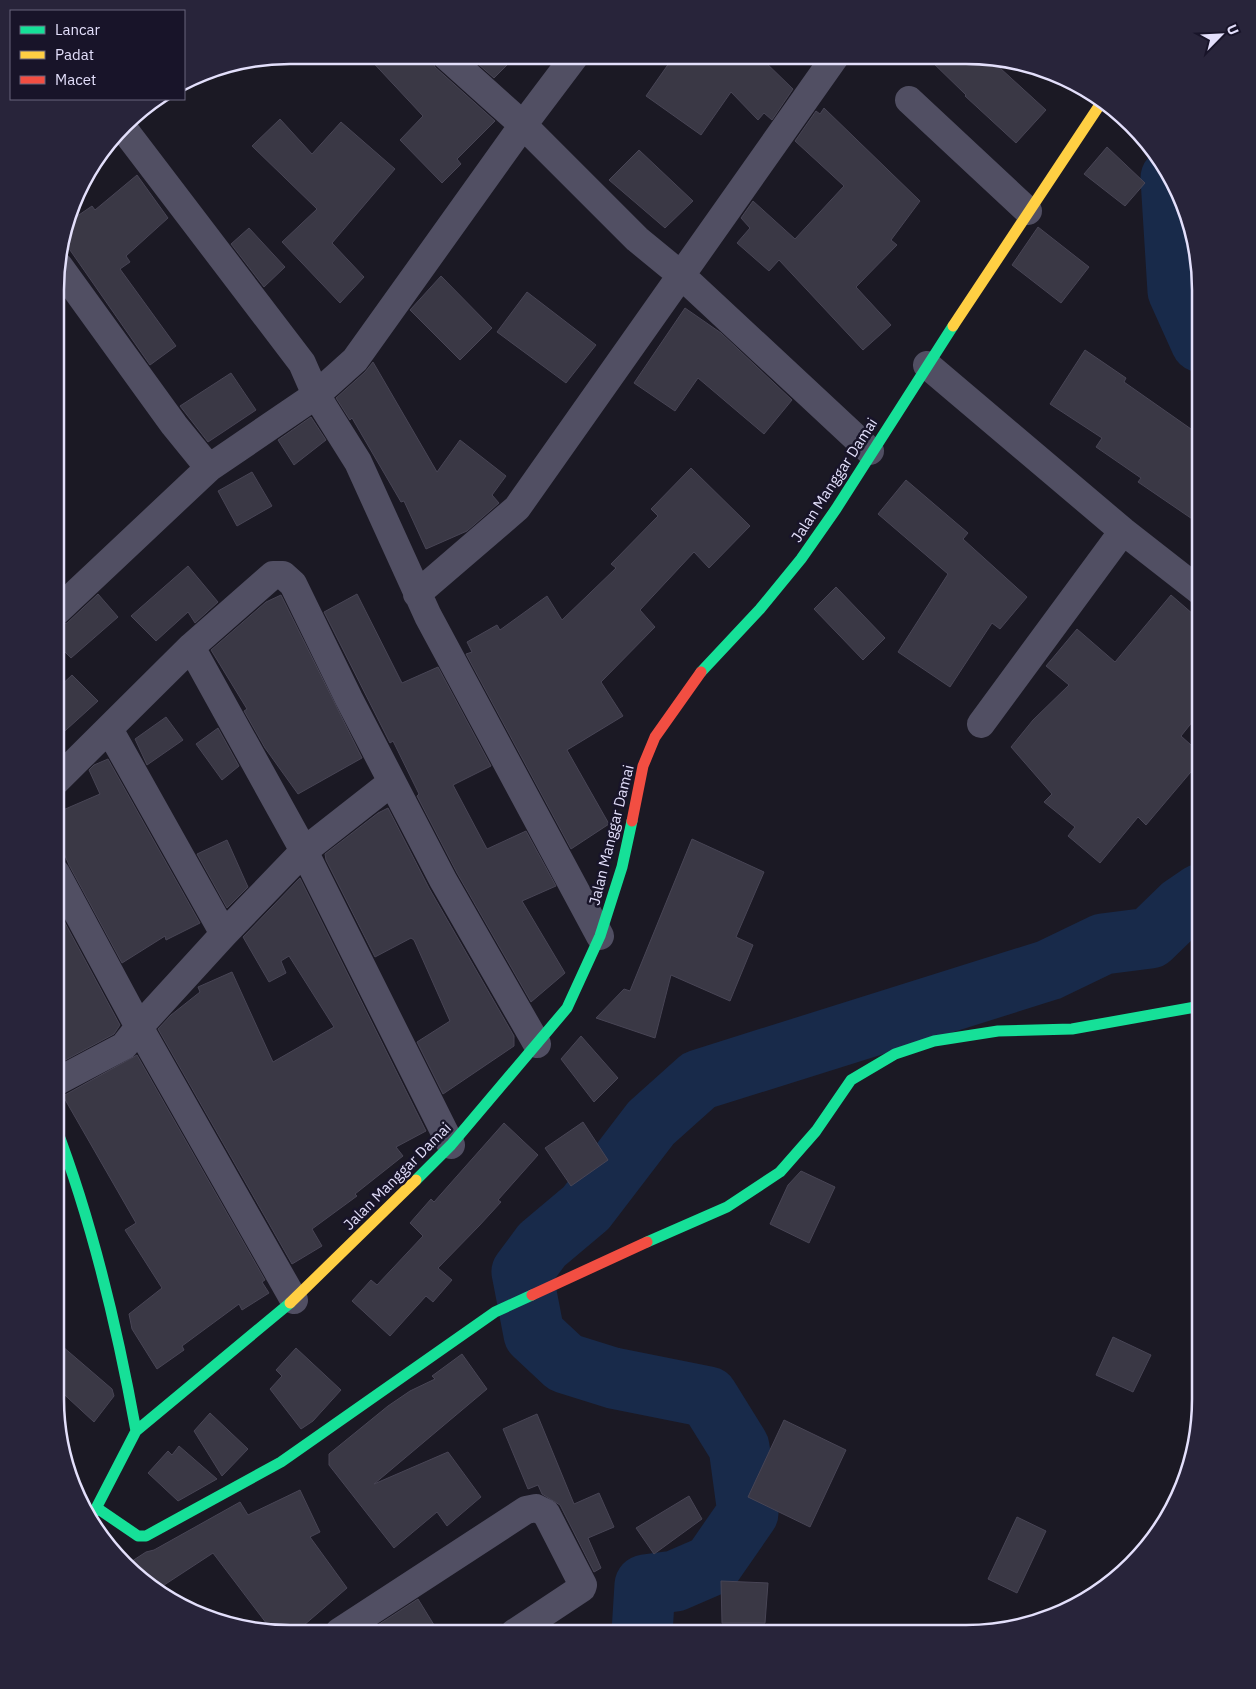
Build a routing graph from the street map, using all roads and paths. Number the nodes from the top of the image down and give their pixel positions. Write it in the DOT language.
graph roads {
  1 [pos="455,64"];
  2 [pos="569,64"];
  3 [pos="830,64"];
  4 [pos="909,100"];
  5 [pos="1099,107"];
  6 [pos="523,125"];
  7 [pos="127,133"];
  8 [pos="1028,211"];
  9 [pos="64,273"];
  10 [pos="682,276"];
  11 [pos="926,365"];
  12 [pos="316,395"];
  13 [pos="870,452"];
  14 [pos="209,468"];
  15 [pos="1123,531"];
  16 [pos="1192,585"];
  17 [pos="417,594"];
  18 [pos="64,604"];
  19 [pos="191,646"];
  20 [pos="982,724"];
  21 [pos="109,729"];
  22 [pos="64,773"];
  23 [pos="392,782"];
  24 [pos="304,851"];
  25 [pos="64,888"];
  26 [pos="224,934"];
  27 [pos="600,936"];
  28 [pos="1192,1008"];
  29 [pos="139,1027"];
  30 [pos="537,1044"];
  31 [pos="64,1078"];
  32 [pos="451,1145"];
  33 [pos="64,1147"];
  34 [pos="294,1300"];
  35 [pos="136,1431"];
  36 [pos="98,1508"];
  37 [pos="95,1513"];
  38 [pos="350,1625"];
  39 [pos="526,1625"];
  1 -- 6 [label="street"];
  2 -- 6 [label="street"];
  3 -- 10 [label="street"];
  4 -- 8 [label="street"];
  5 -- 8 [label="street, Jalan Manggar Damai"];
  6 -- 10 [label="street"];
  6 -- 12 [label="street"];
  7 -- 12 [label="street"];
  8 -- 11 [label="street, Jalan Manggar Damai"];
  9 -- 14 [label="street"];
  10 -- 13 [label="street"];
  10 -- 17 [label="street"];
  11 -- 13 [label="street, Jalan Manggar Damai"];
  11 -- 15 [label="street"];
  12 -- 14 [label="street"];
  12 -- 17 [label="street"];
  13 -- 27 [label="street, Jalan Manggar Damai"];
  14 -- 18 [label="street"];
  15 -- 16 [label="street"];
  15 -- 20 [label="street"];
  17 -- 27 [label="street"];
  19 -- 21 [label="street"];
  19 -- 23 [label="street"];
  19 -- 24 [label="street"];
  21 -- 22 [label="street"];
  21 -- 26 [label="street"];
  23 -- 24 [label="street"];
  23 -- 30 [label="street"];
  24 -- 26 [label="street"];
  24 -- 32 [label="street"];
  25 -- 29 [label="street"];
  26 -- 29 [label="street"];
  27 -- 30 [label="street, Jalan Manggar Damai"];
  28 -- 36 [label="street"];
  29 -- 31 [label="street"];
  29 -- 34 [label="street"];
  30 -- 32 [label="street, Jalan Manggar Damai"];
  32 -- 34 [label="street, Jalan Manggar Damai"];
  33 -- 35 [label="street"];
  34 -- 35 [label="street, Jalan Manggar Damai"];
  35 -- 36 [label="street, Jalan Manggar Damai"];
  36 -- 37 [label="street, Jalan Manggar Damai"];
  38 -- 39 [label="street"];
}
